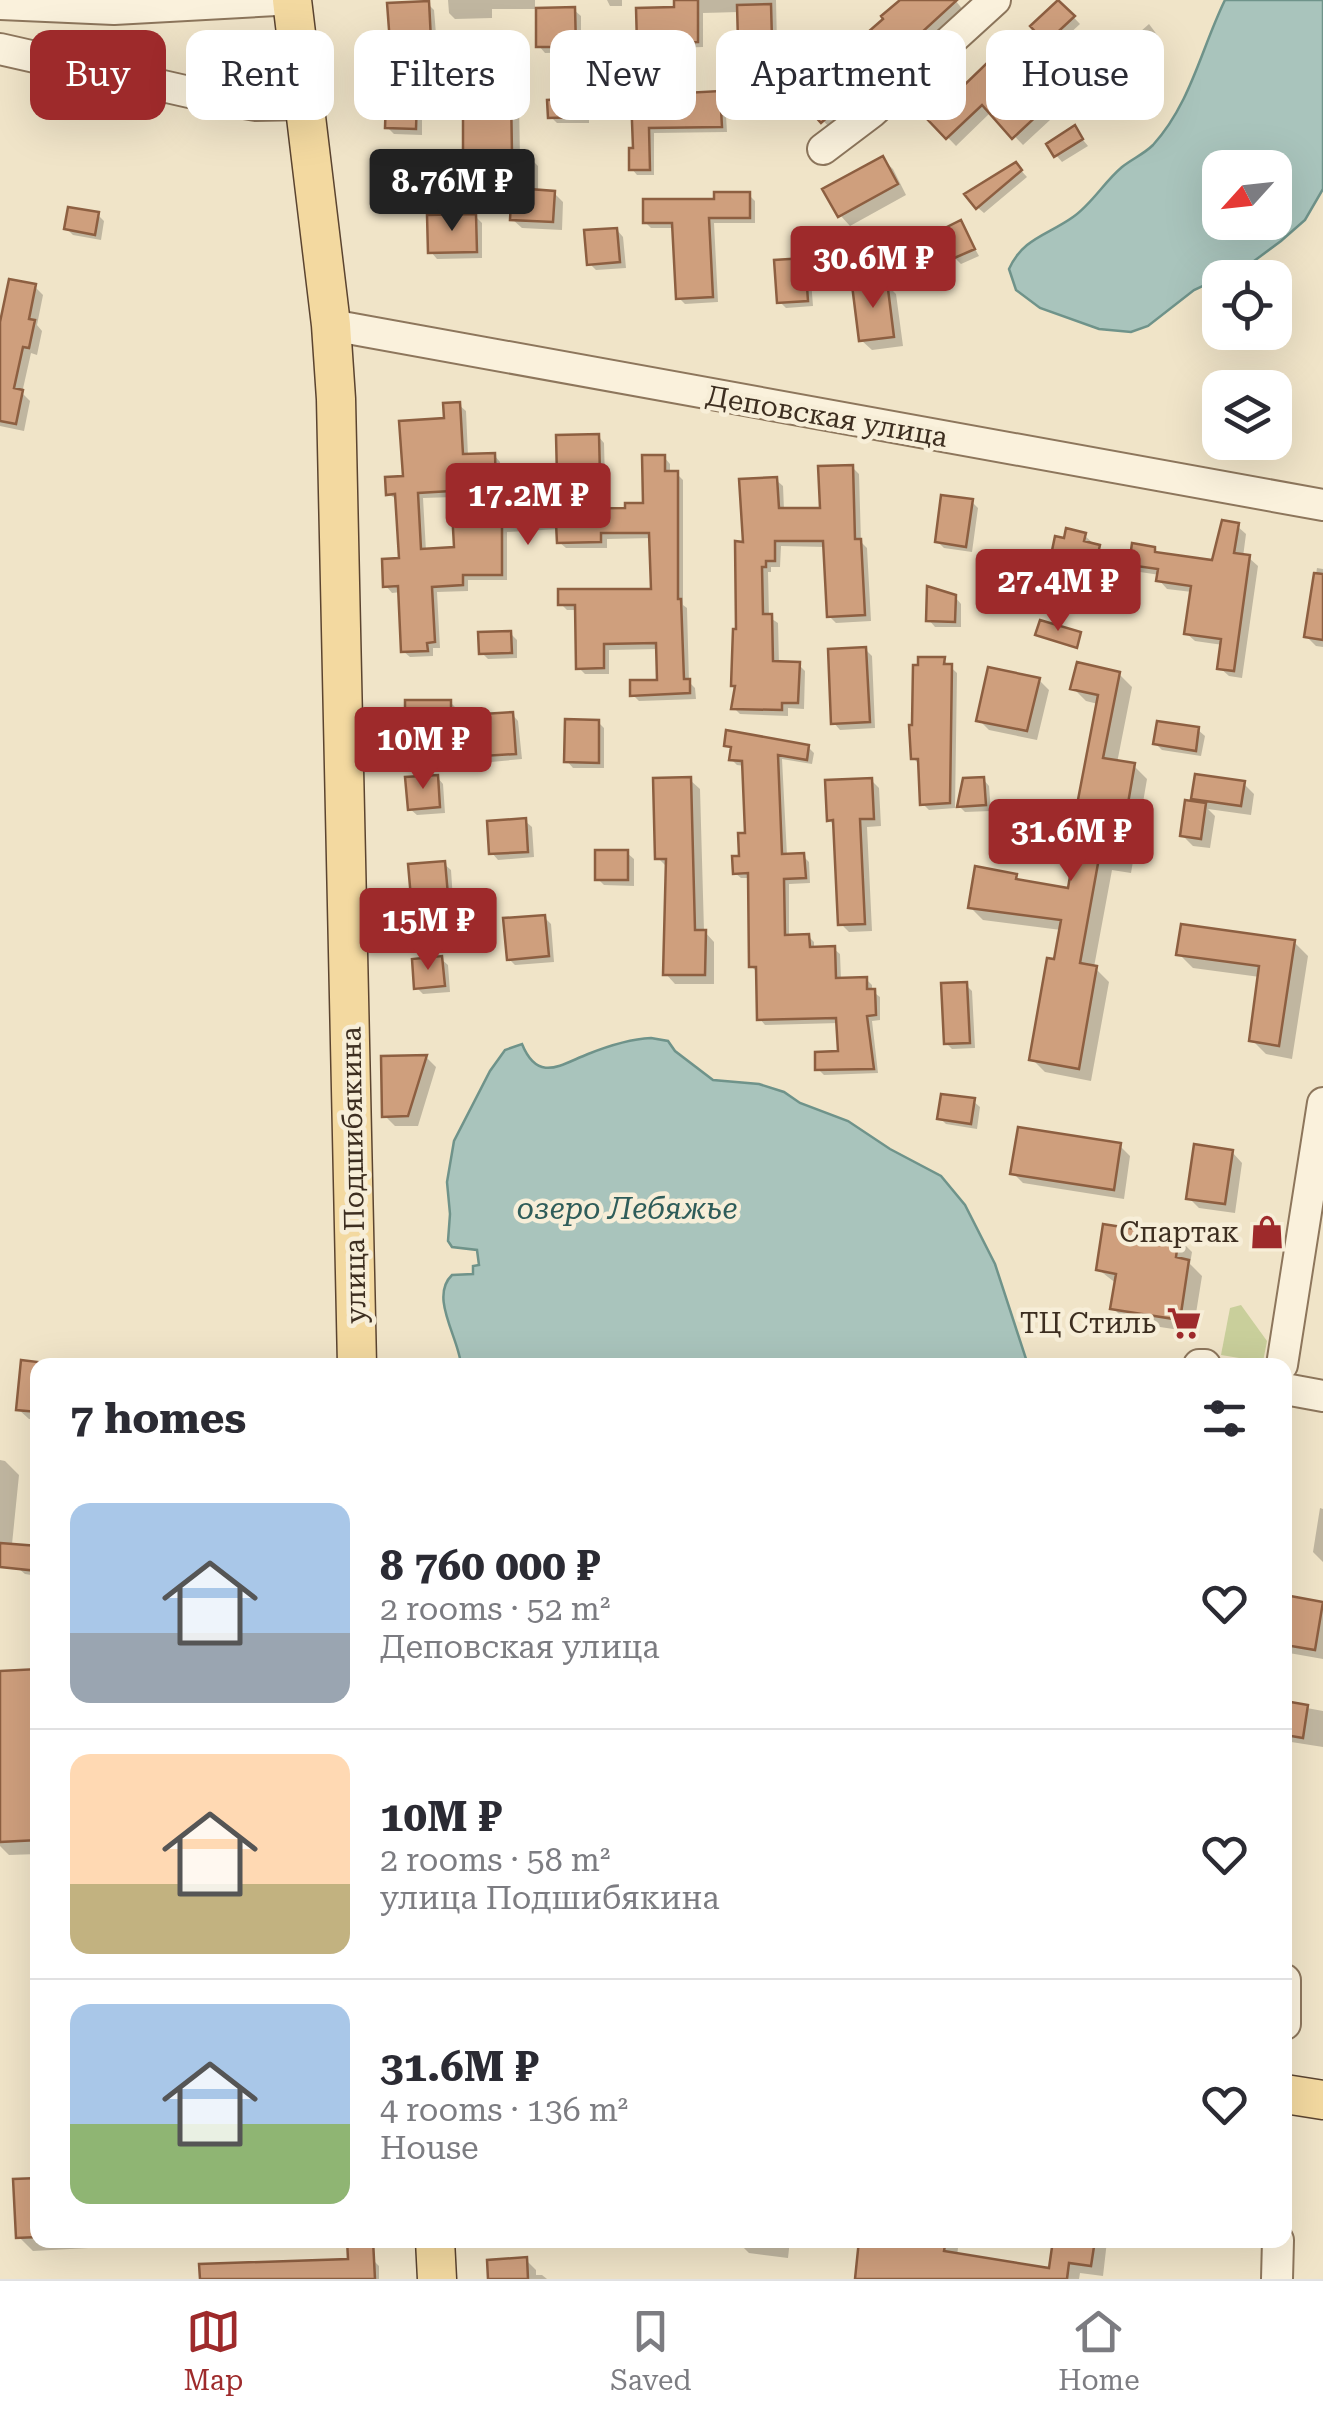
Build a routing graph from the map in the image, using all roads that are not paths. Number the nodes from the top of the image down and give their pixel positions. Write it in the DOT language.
graph roads {
  1 [pos="276,0"];
  2 [pos="292,0"];
  3 [pos="995,0"];
  4 [pos="0,4"];
  5 [pos="56,4"];
  6 [pos="51,30"];
  7 [pos="296,30"];
  8 [pos="0,49"];
  9 [pos="30,56"];
  10 [pos="308,120"];
  11 [pos="823,149"];
  12 [pos="331,324"];
  13 [pos="1323,504"];
  14 [pos="1323,1103"];
  15 [pos="358,1358"];
  16 [pos="1283,1358"];
  17 [pos="1292,1391"];
  18 [pos="1323,1396"];
  19 [pos="1292,2095"];
  20 [pos="1323,2100"];
  21 [pos="435,2248"];
  22 [pos="1278,2248"];
  23 [pos="437,2279"];
  24 [pos="1277,2279"];
  1 -- 5 [label="street"];
  2 -- 7 [label="main road, улица Подшибякина"];
  3 -- 11 [label="street"];
  4 -- 5 [label="street"];
  5 -- 6 [label="street"];
  8 -- 9 [label="street"];
  10 -- 12 [label="main road, улица Подшибякина"];
  12 -- 13 [label="street, Деповская улица"];
  12 -- 15 [label="main road, улица Подшибякина"];
  14 -- 16 [label="street"];
  17 -- 18 [label="street"];
  19 -- 20 [label="main road"];
  21 -- 23 [label="main road"];
  22 -- 24 [label="street"];
}
